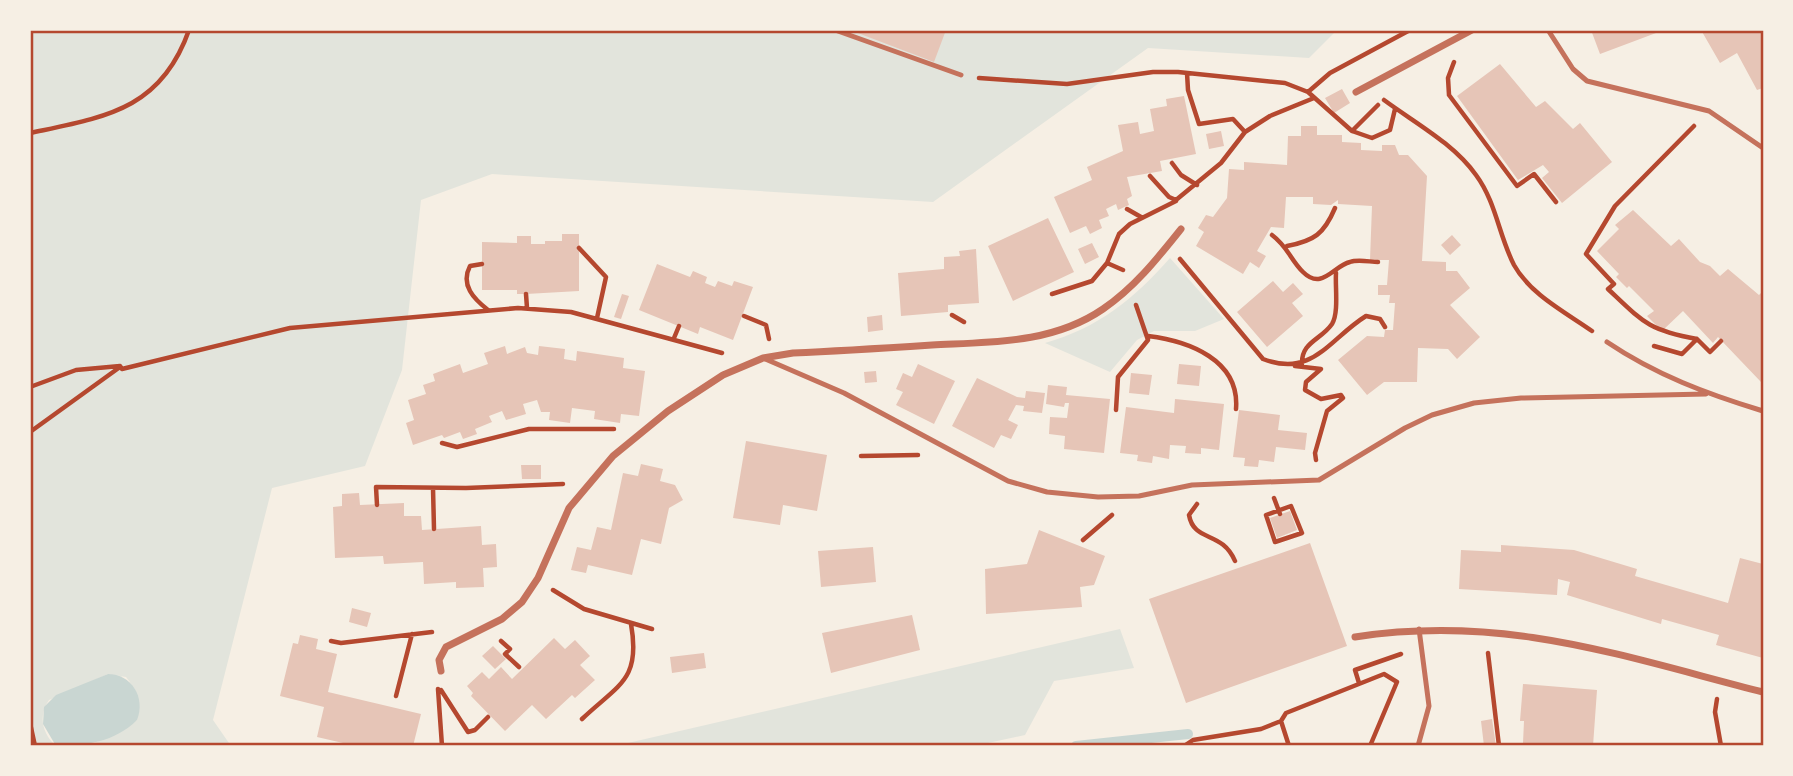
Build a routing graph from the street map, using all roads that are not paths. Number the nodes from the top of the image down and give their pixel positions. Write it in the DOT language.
graph roads {
  1 [pos="835,30"];
  2 [pos="1472,30"];
  3 [pos="1548,30"];
  4 [pos="961,75"];
  5 [pos="1356,92"];
  6 [pos="1763,148"];
  7 [pos="1181,229"];
  8 [pos="1607,342"];
  9 [pos="763,358"];
  10 [pos="1706,394"];
  11 [pos="1763,411"];
  12 [pos="1419,629"];
  13 [pos="1355,637"];
  14 [pos="441,671"];
  15 [pos="1763,692"];
  16 [pos="1418,746"];
  1 -- 4 [label="lane"];
  2 -- 5 [label="street"];
  3 -- 6 [label="lane"];
  7 -- 9 [label="street"];
  8 -- 10 [label="lane"];
  9 -- 10 [label="lane"];
  9 -- 14 [label="street"];
  10 -- 11 [label="lane"];
  12 -- 13 [label="street"];
  12 -- 15 [label="street"];
  12 -- 16 [label="lane"];
}
